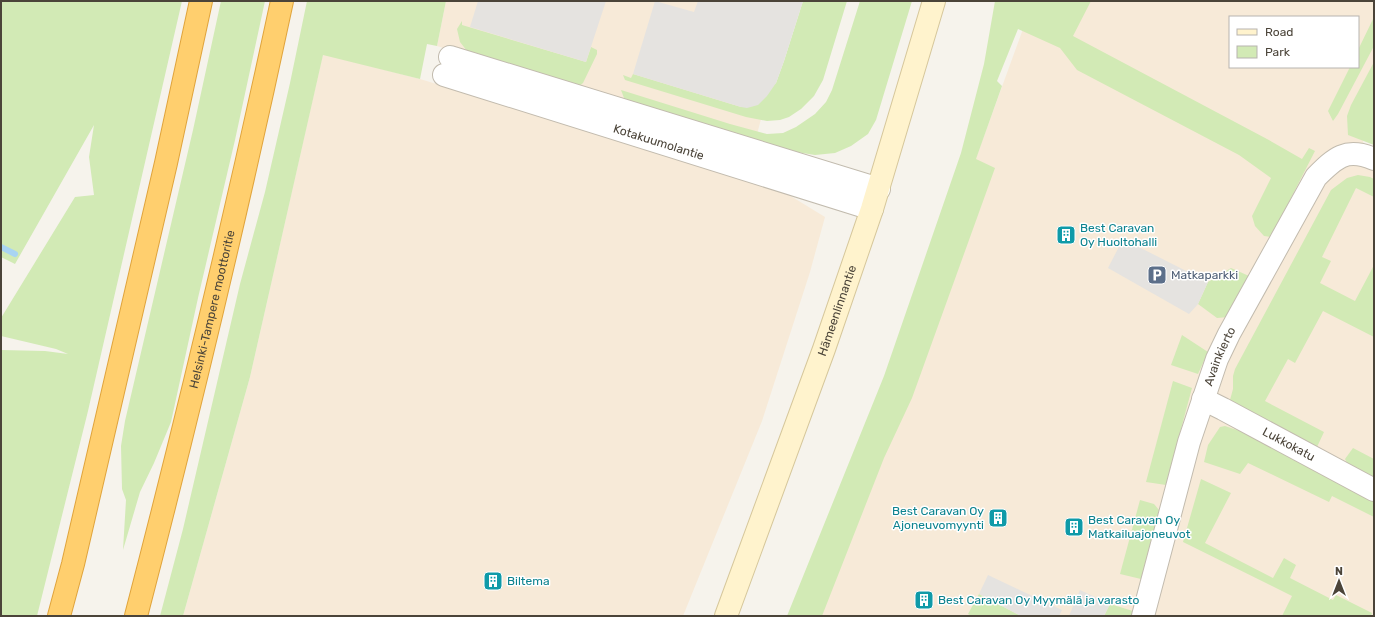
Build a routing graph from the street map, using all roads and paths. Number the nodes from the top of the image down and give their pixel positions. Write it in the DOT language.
graph roads {
  1 [pos="201,1"];
  2 [pos="282,1"];
  3 [pos="934,1"];
  4 [pos="447,66"];
  5 [pos="1374,159"];
  6 [pos="876,199"];
  7 [pos="1203,399"];
  8 [pos="1374,490"];
  9 [pos="59,616"];
  10 [pos="136,616"];
  11 [pos="726,616"];
  12 [pos="1143,616"];
  1 -- 9 [label="highway"];
  2 -- 10 [label="highway, Helsinki-Tampere moottoritie"];
  3 -- 6 [label="main road, Hämeenlinnantie"];
  4 -- 6 [label="street, Kotakuumolantie"];
  5 -- 7 [label="street, Avainkierto"];
  6 -- 11 [label="main road, Hämeenlinnantie"];
  7 -- 8 [label="street, Lukkokatu"];
  7 -- 12 [label="street, Avainkierto"];
}
